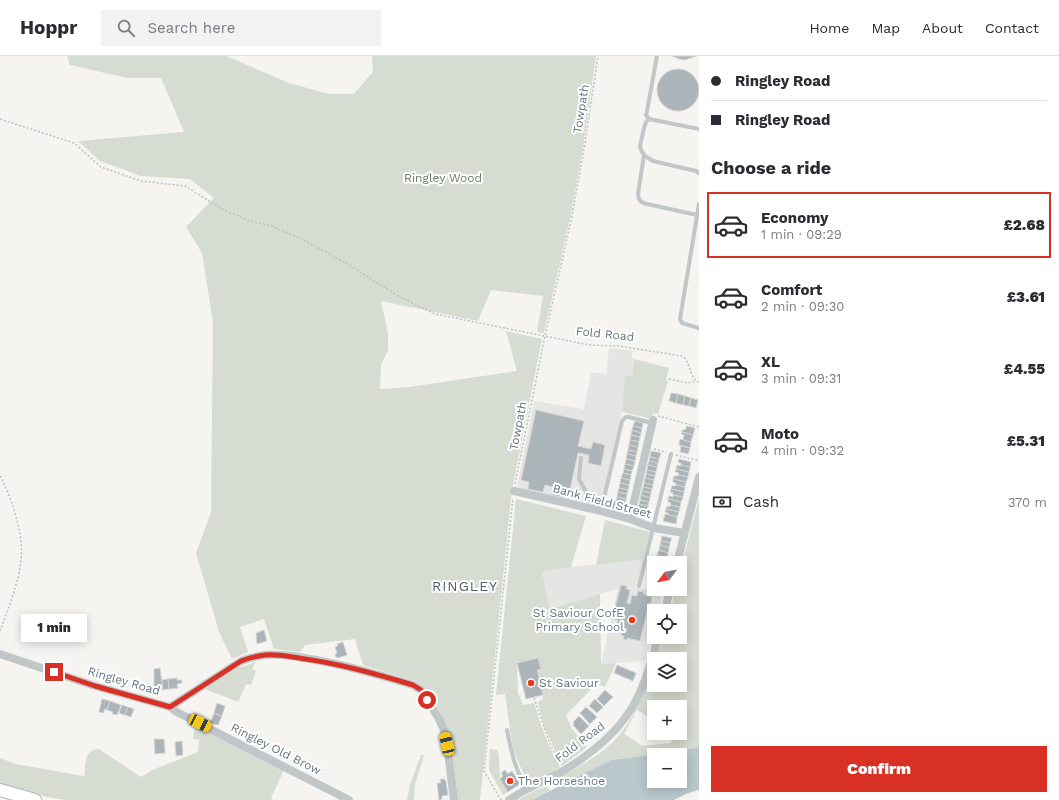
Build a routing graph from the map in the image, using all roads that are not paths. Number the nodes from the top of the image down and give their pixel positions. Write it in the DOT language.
graph roads {
  1 [pos="657,56"];
  2 [pos="649,119"];
  3 [pos="699,129"];
  4 [pos="644,155"];
  5 [pos="699,173"];
  6 [pos="699,204"];
  7 [pos="697,215"];
  8 [pos="699,328"];
  9 [pos="653,422"];
  10 [pos="671,454"];
  11 [pos="581,458"];
  12 [pos="699,477"];
  13 [pos="514,491"];
  14 [pos="596,510"];
  15 [pos="630,519"];
  16 [pos="654,528"];
  17 [pos="684,533"];
  18 [pos="679,556"];
  19 [pos="639,586"];
  20 [pos="656,644"];
  21 [pos="0,654"];
  22 [pos="170,707"];
  23 [pos="507,730"];
  24 [pos="527,789"];
  25 [pos="0,790"];
  26 [pos="35,800"];
  27 [pos="349,800"];
  28 [pos="454,800"];
  29 [pos="510,800"];
  1 -- 2 [label="lane"];
  2 -- 3 [label="lane"];
  2 -- 4 [label="lane"];
  4 -- 5 [label="lane"];
  4 -- 7 [label="lane"];
  6 -- 7 [label="lane"];
  7 -- 8 [label="lane"];
  9 -- 14 [label="lane"];
  9 -- 15 [label="street"];
  10 -- 16 [label="lane"];
  11 -- 14 [label="lane"];
  12 -- 17 [label="street"];
  13 -- 14 [label="street, Bank Field Street"];
  14 -- 15 [label="street, Bank Field Street"];
  15 -- 16 [label="street, Bank Field Street"];
  16 -- 17 [label="street, Bank Field Street"];
  16 -- 19 [label="lane"];
  17 -- 18 [label="street"];
  20 -- 24 [label="street, Fold Road"];
  21 -- 22 [label="street, Ringley Road"];
  22 -- 27 [label="street, Ringley Old Brow"];
  22 -- 28 [label="street, Ringley Road"];
  23 -- 24 [label="lane"];
  24 -- 29 [label="street, Fold Road"];
  25 -- 26 [label="main road"];
}
